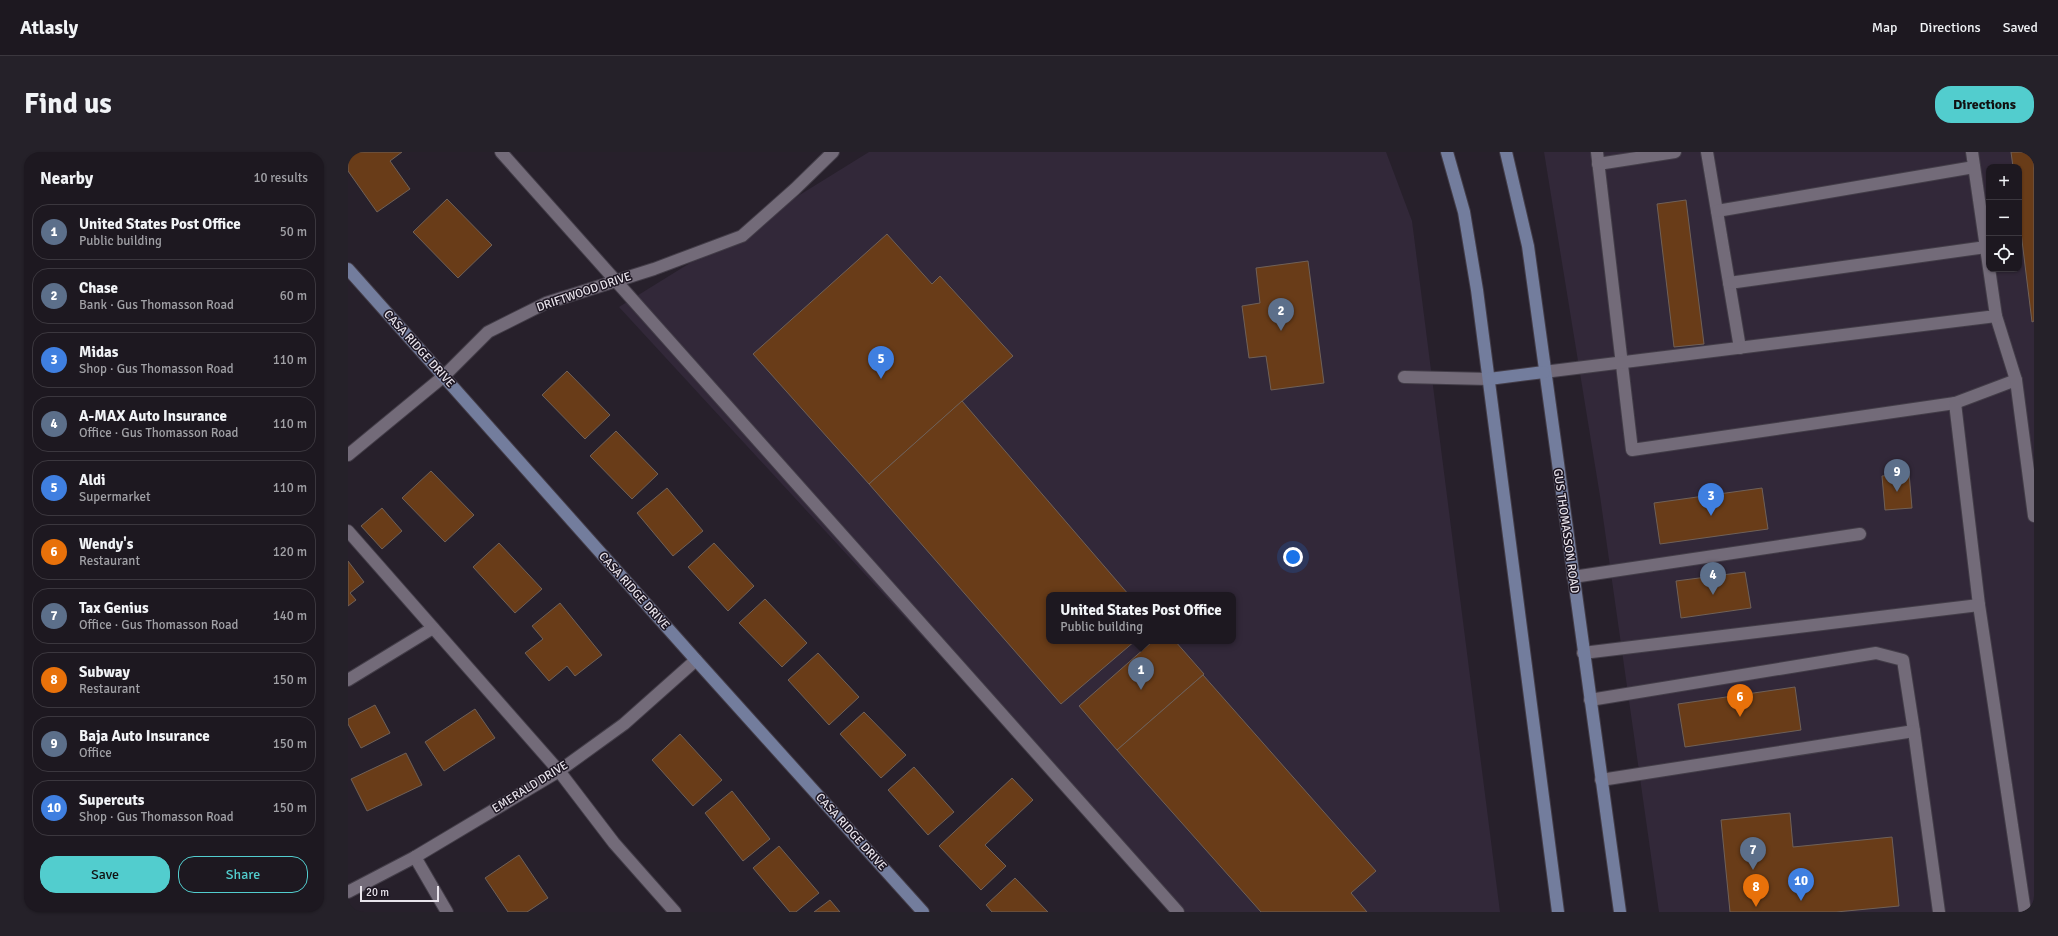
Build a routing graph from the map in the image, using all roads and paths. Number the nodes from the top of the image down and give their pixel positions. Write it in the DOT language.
graph roads {
  1 [pos="501,152"];
  2 [pos="833,152"];
  3 [pos="1447,152"];
  4 [pos="1506,152"];
  5 [pos="1597,152"];
  6 [pos="1675,152"];
  7 [pos="1707,152"];
  8 [pos="1972,152"];
  9 [pos="1598,164"];
  10 [pos="1974,167"];
  11 [pos="1717,210"];
  12 [pos="1986,247"];
  13 [pos="348,269"];
  14 [pos="1990,272"];
  15 [pos="616,281"];
  16 [pos="1729,283"];
  17 [pos="1996,316"];
  18 [pos="1740,348"];
  19 [pos="1621,363"];
  20 [pos="1544,372"];
  21 [pos="444,376"];
  22 [pos="1404,377"];
  23 [pos="1489,378"];
  24 [pos="2016,380"];
  25 [pos="1955,403"];
  26 [pos="348,455"];
  27 [pos="2034,516"];
  28 [pos="348,531"];
  29 [pos="1860,534"];
  30 [pos="1572,577"];
  31 [pos="1979,605"];
  32 [pos="433,628"];
  33 [pos="1583,653"];
  34 [pos="696,660"];
  35 [pos="348,680"];
  36 [pos="1590,700"];
  37 [pos="1914,731"];
  38 [pos="558,771"];
  39 [pos="1601,780"];
  40 [pos="415,857"];
  41 [pos="348,892"];
  42 [pos="446,912"];
  43 [pos="675,912"];
  44 [pos="922,912"];
  45 [pos="1178,912"];
  46 [pos="1558,912"];
  47 [pos="1620,912"];
  48 [pos="1939,912"];
  49 [pos="2024,912"];
  1 -- 15 [label="street"];
  2 -- 15 [label="street, DRIFTWOOD DRIVE"];
  3 -- 23 [label="main road"];
  4 -- 20 [label="main road, GUS THOMASSON ROAD"];
  5 -- 9 [label="street"];
  6 -- 9 [label="street"];
  7 -- 11 [label="street"];
  8 -- 10 [label="street"];
  9 -- 19 [label="street"];
  10 -- 11 [label="street"];
  10 -- 12 [label="street"];
  11 -- 16 [label="street"];
  12 -- 16 [label="street"];
  13 -- 21 [label="main road, CASA RIDGE DRIVE"];
  14 -- 17 [label="street"];
  15 -- 21 [label="street, DRIFTWOOD DRIVE"];
  15 -- 45 [label="street"];
  16 -- 18 [label="street"];
  17 -- 18 [label="street"];
  17 -- 24 [label="street"];
  18 -- 19 [label="street"];
  19 -- 20 [label="street"];
  19 -- 25 [label="street"];
  20 -- 23 [label="main road"];
  20 -- 30 [label="main road, GUS THOMASSON ROAD"];
  21 -- 26 [label="street, DRIFTWOOD DRIVE"];
  21 -- 34 [label="main road, CASA RIDGE DRIVE"];
  22 -- 23 [label="street"];
  23 -- 46 [label="main road"];
  24 -- 25 [label="street"];
  24 -- 27 [label="street"];
  25 -- 31 [label="street"];
  28 -- 32 [label="street"];
  29 -- 30 [label="street"];
  30 -- 33 [label="main road, GUS THOMASSON ROAD"];
  31 -- 33 [label="street"];
  31 -- 49 [label="street"];
  32 -- 35 [label="street"];
  32 -- 38 [label="street"];
  33 -- 36 [label="main road, GUS THOMASSON ROAD"];
  34 -- 38 [label="street, EMERALD DRIVE"];
  34 -- 44 [label="main road, CASA RIDGE DRIVE"];
  36 -- 37 [label="street"];
  36 -- 39 [label="main road, GUS THOMASSON ROAD"];
  37 -- 39 [label="street"];
  37 -- 48 [label="street"];
  38 -- 40 [label="street, EMERALD DRIVE"];
  38 -- 43 [label="street"];
  39 -- 47 [label="main road, GUS THOMASSON ROAD"];
  40 -- 41 [label="street, EMERALD DRIVE"];
  40 -- 42 [label="street"];
}
